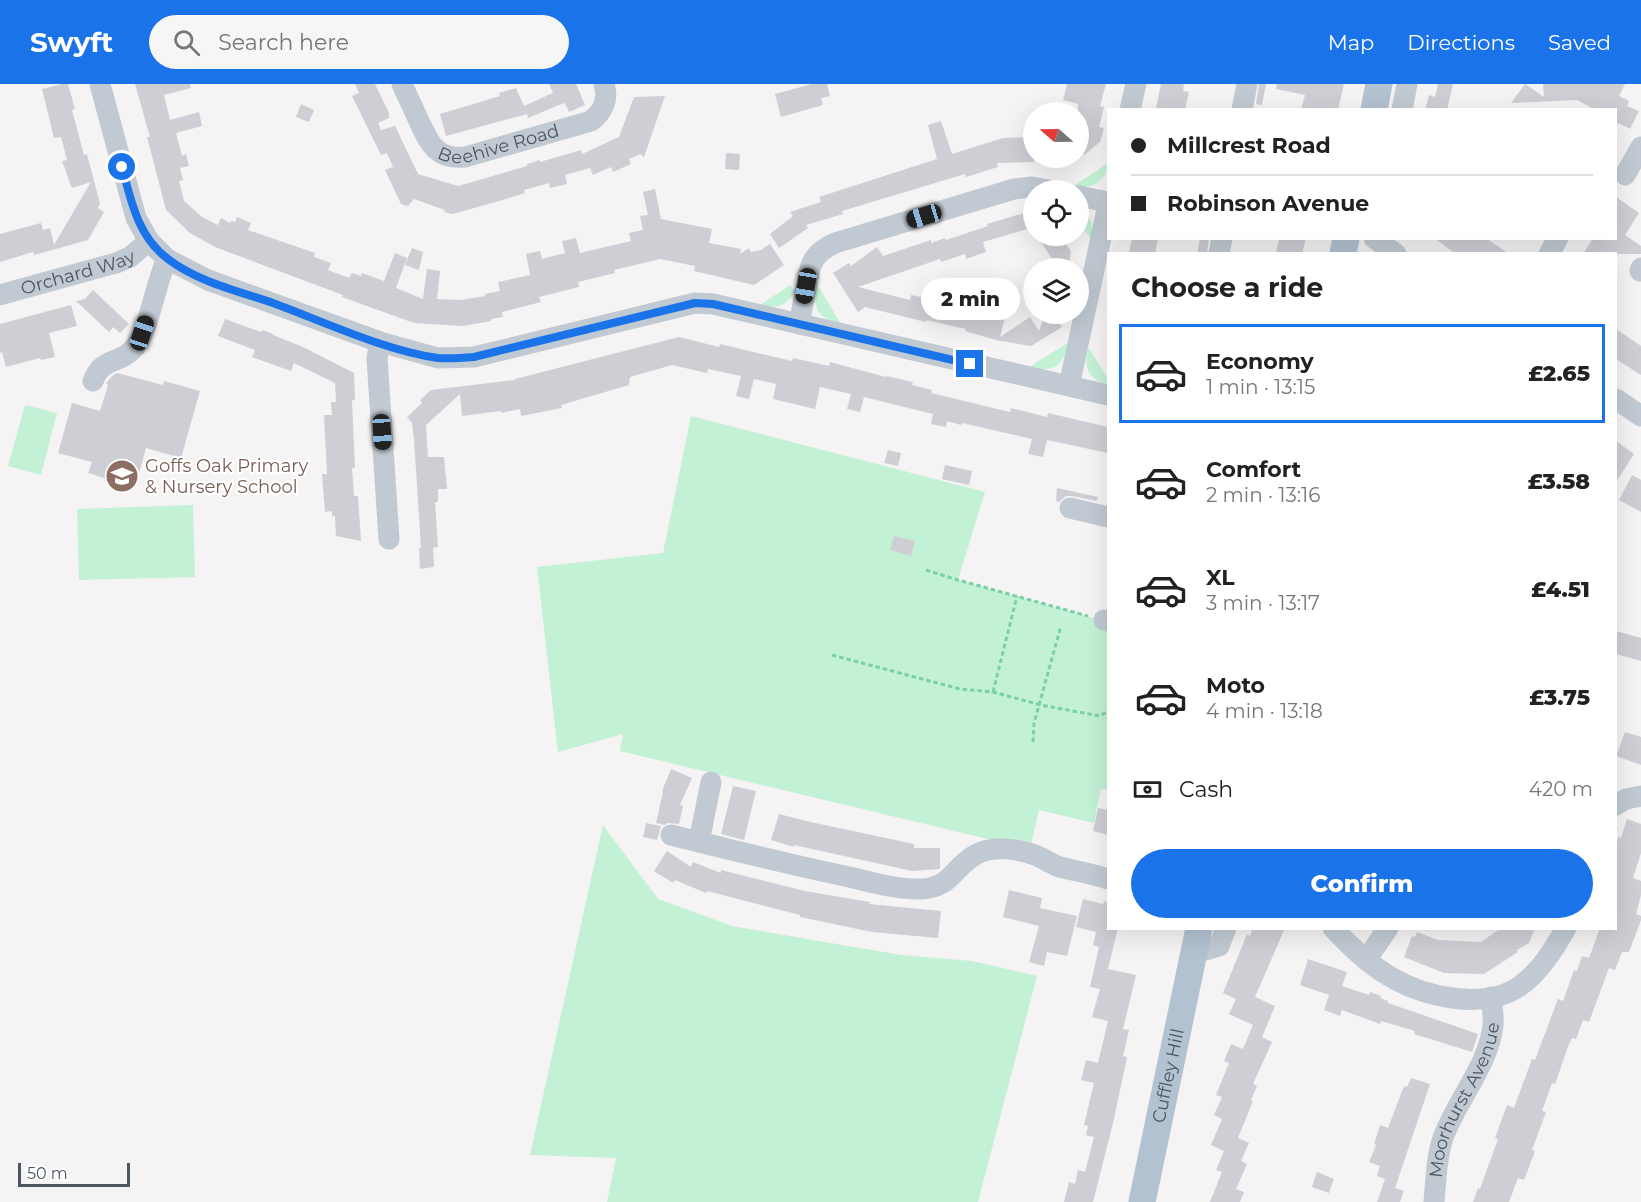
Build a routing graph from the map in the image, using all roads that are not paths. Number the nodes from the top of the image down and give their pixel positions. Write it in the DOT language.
graph roads {
  1 [pos="100,84"];
  2 [pos="402,84"];
  3 [pos="604,84"];
  4 [pos="1136,84"];
  5 [pos="1247,84"];
  6 [pos="1379,84"];
  7 [pos="1407,84"];
  8 [pos="1130,108"];
  9 [pos="1242,108"];
  10 [pos="1374,108"];
  11 [pos="1402,108"];
  12 [pos="1641,147"];
  13 [pos="1627,178"];
  14 [pos="1023,188"];
  15 [pos="1089,199"];
  16 [pos="1107,204"];
  17 [pos="1107,209"];
  18 [pos="1377,240"];
  19 [pos="149,241"];
  20 [pos="1393,252"];
  21 [pos="167,259"];
  22 [pos="0,295"];
  23 [pos="799,324"];
  24 [pos="380,342"];
  25 [pos="93,381"];
  26 [pos="1069,386"];
  27 [pos="1107,395"];
  28 [pos="1617,400"];
  29 [pos="1641,416"];
  30 [pos="1070,508"];
  31 [pos="1107,517"];
  32 [pos="389,539"];
  33 [pos="711,782"];
  34 [pos="1641,796"];
  35 [pos="1617,803"];
  36 [pos="671,835"];
  37 [pos="699,842"];
  38 [pos="1107,879"];
  39 [pos="1225,930"];
  40 [pos="1335,930"];
  41 [pos="1387,930"];
  42 [pos="1565,930"];
  43 [pos="1197,938"];
  44 [pos="1366,960"];
  45 [pos="1491,998"];
  46 [pos="1142,1202"];
  47 [pos="1434,1202"];
  1 -- 19 [label="street"];
  2 -- 3 [label="street, Beehive Road"];
  4 -- 8 [label="street"];
  5 -- 9 [label="street"];
  6 -- 10 [label="main road"];
  7 -- 11 [label="street"];
  12 -- 13 [label="street"];
  14 -- 23 [label="street"];
  15 -- 16 [label="street"];
  17 -- 26 [label="street"];
  18 -- 20 [label="street"];
  19 -- 21 [label="street"];
  19 -- 22 [label="street, Orchard Way"];
  21 -- 24 [label="street"];
  21 -- 25 [label="street"];
  23 -- 24 [label="street"];
  23 -- 26 [label="street"];
  24 -- 32 [label="street"];
  26 -- 27 [label="street"];
  28 -- 29 [label="street"];
  30 -- 31 [label="street"];
  33 -- 37 [label="street"];
  34 -- 35 [label="street"];
  36 -- 37 [label="street"];
  37 -- 38 [label="street"];
  39 -- 43 [label="street, Cuffley Hill"];
  40 -- 44 [label="street"];
  41 -- 44 [label="street"];
  42 -- 45 [label="street"];
  43 -- 46 [label="main road, Cuffley Hill"];
  44 -- 45 [label="street"];
  45 -- 47 [label="street, Moorhurst Avenue"];
}
